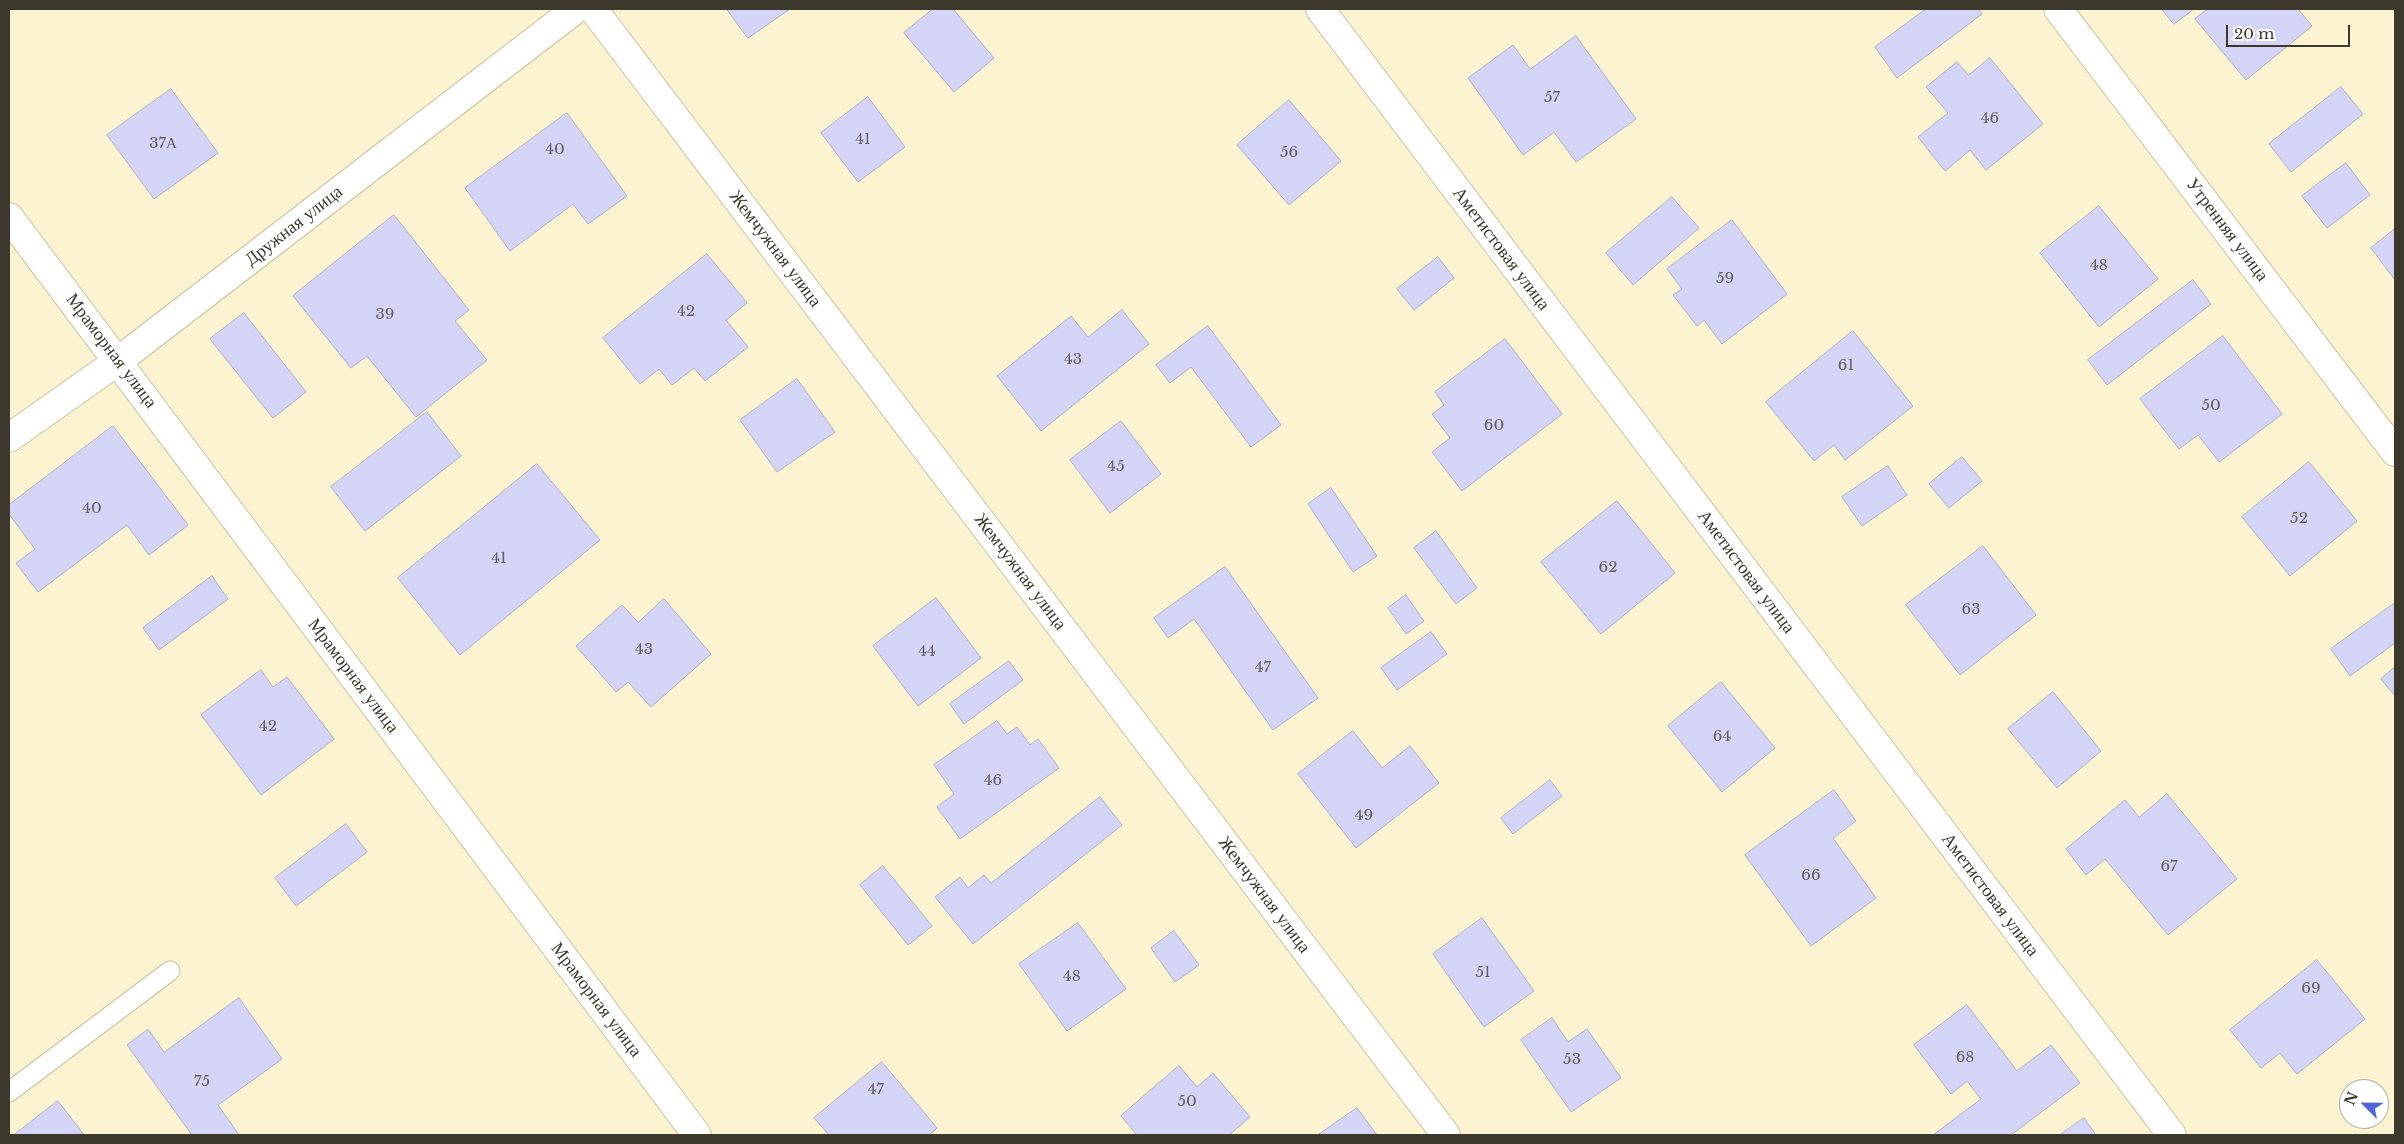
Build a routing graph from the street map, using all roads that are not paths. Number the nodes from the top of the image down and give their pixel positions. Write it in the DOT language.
graph roads {
  1 [pos="576,9"];
  2 [pos="593,9"];
  3 [pos="1320,9"];
  4 [pos="2058,9"];
  5 [pos="9,216"];
  6 [pos="118,361"];
  7 [pos="9,438"];
  8 [pos="2395,452"];
  9 [pos="170,971"];
  10 [pos="9,1092"];
  11 [pos="697,1135"];
  12 [pos="1446,1135"];
  13 [pos="2172,1135"];
  1 -- 6 [label="street, Дружная улица"];
  2 -- 12 [label="street, Жемчужная улица"];
  3 -- 13 [label="street, Аметистовая улица"];
  4 -- 8 [label="street, Утренняя улица"];
  5 -- 6 [label="street, Мраморная улица"];
  6 -- 7 [label="street, Дружная улица"];
  6 -- 11 [label="street, Мраморная улица"];
  9 -- 10 [label="lane"];
}
